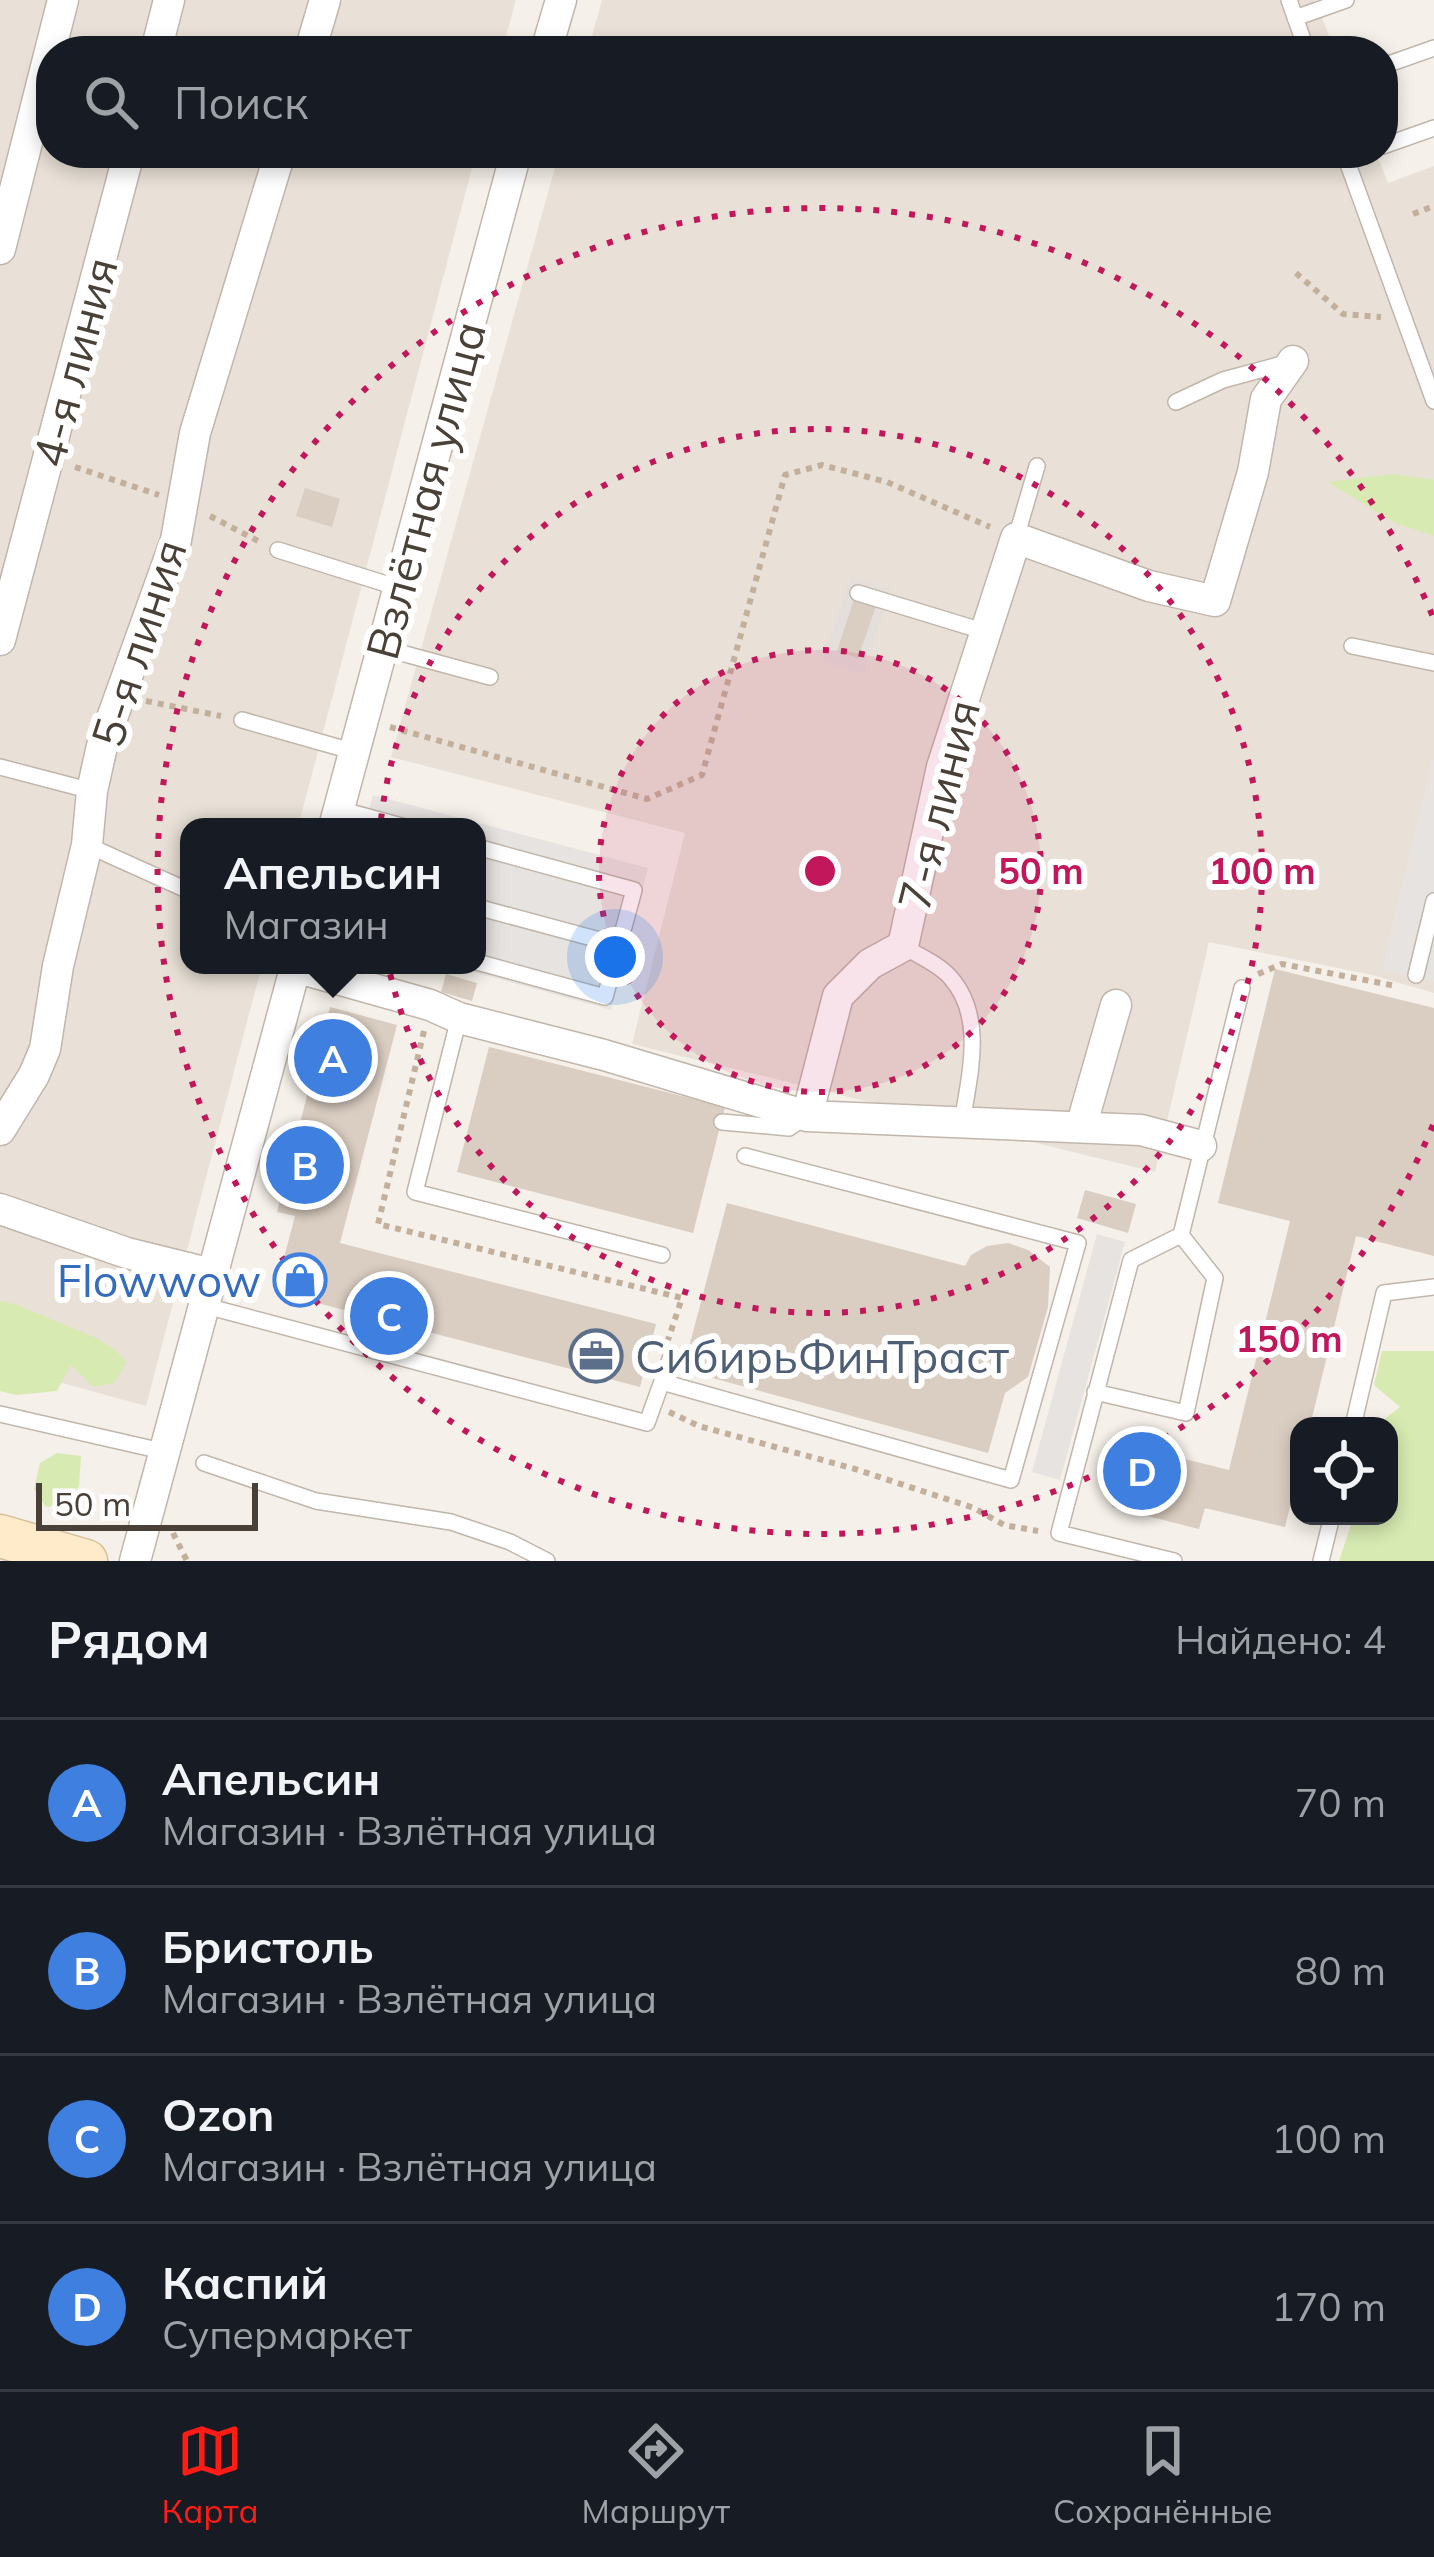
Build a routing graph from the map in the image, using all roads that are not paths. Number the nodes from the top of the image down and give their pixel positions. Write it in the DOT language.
graph roads {
  1 [pos="63,0"];
  2 [pos="169,0"];
  3 [pos="325,0"];
  4 [pos="561,0"];
  5 [pos="1288,0"];
  6 [pos="1346,0"];
  7 [pos="1295,17"];
  8 [pos="54,36"];
  9 [pos="160,36"];
  10 [pos="314,36"];
  11 [pos="550,36"];
  12 [pos="1302,36"];
  13 [pos="1434,48"];
  14 [pos="1398,61"];
  15 [pos="36,107"];
  16 [pos="1434,128"];
  17 [pos="1398,141"];
  18 [pos="125,168"];
  19 [pos="275,168"];
  20 [pos="512,168"];
  21 [pos="1349,168"];
  22 [pos="0,249"];
  23 [pos="1292,361"];
  24 [pos="1434,401"];
  25 [pos="1176,402"];
  26 [pos="1037,466"];
  27 [pos="1016,538"];
  28 [pos="278,550"];
  29 [pos="399,588"];
  30 [pos="858,593"];
  31 [pos="986,632"];
  32 [pos="0,640"];
  33 [pos="1352,646"];
  34 [pos="383,648"];
  35 [pos="1434,663"];
  36 [pos="490,677"];
  37 [pos="242,720"];
  38 [pos="355,752"];
  39 [pos="0,767"];
  40 [pos="92,791"];
  41 [pos="336,818"];
  42 [pos="87,845"];
  43 [pos="486,849"];
  44 [pos="180,887"];
  45 [pos="1434,901"];
  46 [pos="486,909"];
  47 [pos="618,945"];
  48 [pos="903,946"];
  49 [pos="486,964"];
  50 [pos="294,974"];
  51 [pos="323,974"];
  52 [pos="1416,975"];
  53 [pos="1242,988"];
  54 [pos="1116,1005"];
  55 [pos="459,1018"];
  56 [pos="807,1116"];
  57 [pos="722,1122"];
  58 [pos="962,1123"];
  59 [pos="1081,1127"];
  60 [pos="0,1130"];
  61 [pos="1201,1146"];
  62 [pos="745,1156"];
  63 [pos="0,1210"];
  64 [pos="1181,1235"];
  65 [pos="662,1255"];
  66 [pos="212,1274"];
  67 [pos="1434,1287"];
  68 [pos="206,1306"];
  69 [pos="664,1354"];
  70 [pos="662,1382"];
  71 [pos="1095,1392"];
  72 [pos="0,1414"];
  73 [pos="1355,1417"];
  74 [pos="162,1451"];
  75 [pos="204,1463"];
  76 [pos="1330,1525"];
  77 [pos="0,1536"];
  78 [pos="86,1561"];
  79 [pos="135,1561"];
  80 [pos="547,1561"];
  81 [pos="1174,1561"];
  82 [pos="1321,1561"];
  1 -- 8 [label="street"];
  2 -- 9 [label="street"];
  3 -- 10 [label="street"];
  4 -- 11 [label="street"];
  5 -- 7 [label="lane"];
  6 -- 7 [label="lane"];
  7 -- 12 [label="lane"];
  13 -- 14 [label="lane"];
  15 -- 22 [label="street"];
  16 -- 17 [label="lane"];
  18 -- 32 [label="street, 4-я линия"];
  19 -- 40 [label="street, 5-я линия"];
  20 -- 29 [label="street, Взлётная улица"];
  21 -- 24 [label="lane"];
  23 -- 25 [label="lane"];
  23 -- 27 [label="street"];
  26 -- 27 [label="lane"];
  27 -- 31 [label="street, 7-я линия"];
  28 -- 29 [label="lane"];
  29 -- 34 [label="street, Взлётная улица"];
  30 -- 31 [label="lane"];
  31 -- 48 [label="street, 7-я линия"];
  33 -- 35 [label="lane"];
  34 -- 36 [label="lane"];
  34 -- 38 [label="street, Взлётная улица"];
  37 -- 38 [label="lane"];
  38 -- 41 [label="street, Взлётная улица"];
  39 -- 40 [label="lane"];
  40 -- 42 [label="street, 5-я линия"];
  42 -- 44 [label="lane"];
  42 -- 60 [label="street, 5-я линия"];
  43 -- 47 [label="lane"];
  45 -- 52 [label="lane"];
  46 -- 47 [label="lane"];
  47 -- 49 [label="lane"];
  48 -- 56 [label="street, 7-я линия"];
  48 -- 58 [label="lane"];
  50 -- 66 [label="street"];
  51 -- 55 [label="street"];
  53 -- 61 [label="lane"];
  54 -- 59 [label="street"];
  55 -- 56 [label="street"];
  55 -- 65 [label="lane"];
  56 -- 57 [label="lane"];
  56 -- 58 [label="street"];
  58 -- 59 [label="street"];
  59 -- 61 [label="street"];
  61 -- 64 [label="lane"];
  62 -- 70 [label="lane"];
  63 -- 66 [label="street"];
  64 -- 71 [label="lane"];
  64 -- 71 [label="lane"];
  66 -- 68 [label="street"];
  67 -- 73 [label="lane"];
  68 -- 70 [label="lane"];
  68 -- 74 [label="street"];
  69 -- 70 [label="lane"];
  71 -- 81 [label="lane"];
  72 -- 74 [label="lane"];
  74 -- 79 [label="street"];
  75 -- 80 [label="lane"];
  76 -- 82 [label="lane"];
  77 -- 78 [label="main road"];
}
